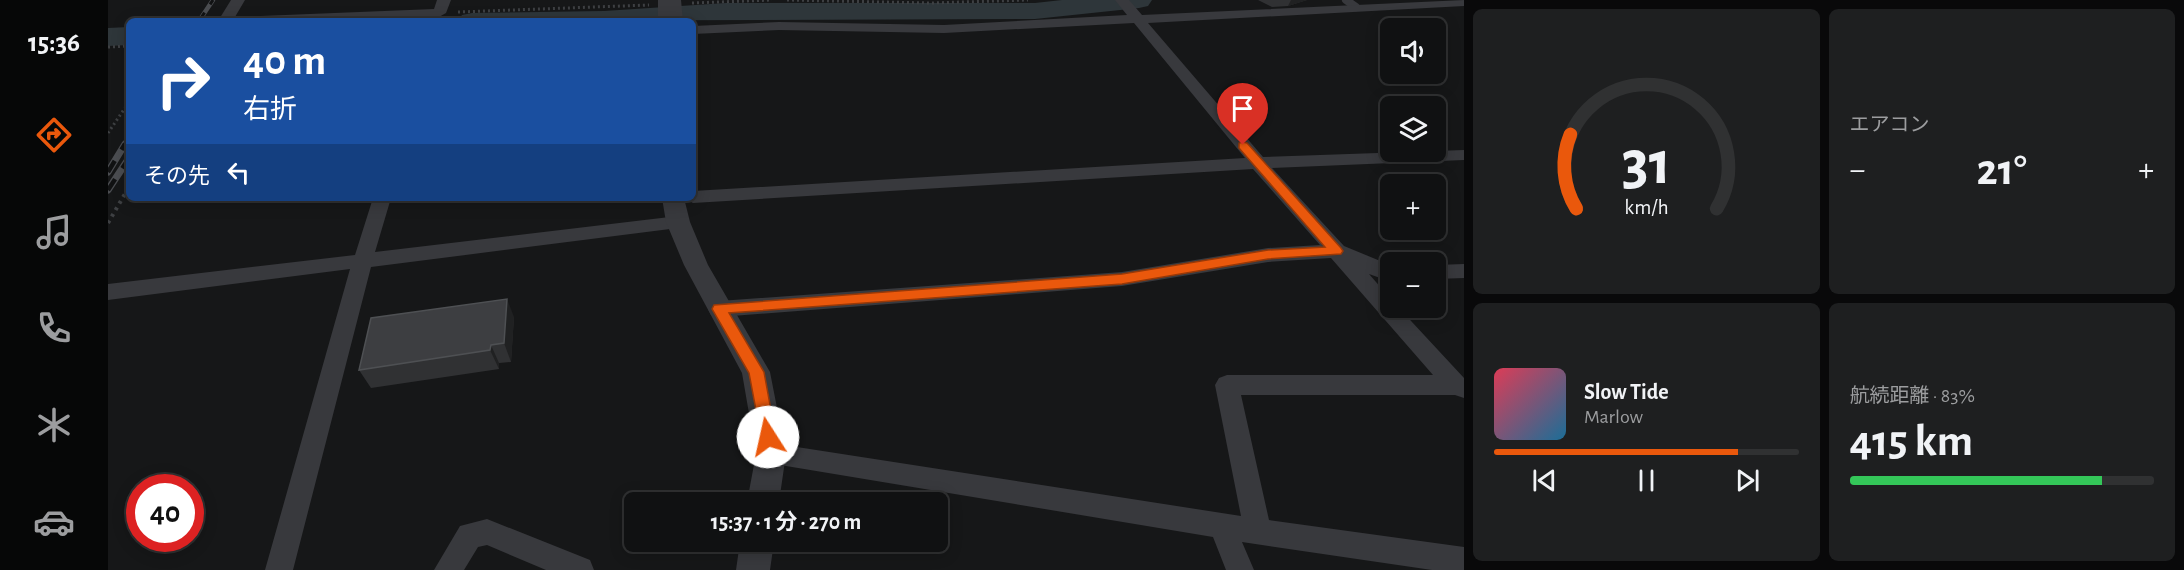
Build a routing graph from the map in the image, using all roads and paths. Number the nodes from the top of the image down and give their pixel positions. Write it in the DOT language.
graph roads {
  1 [pos="238,0"];
  2 [pos="772,0"];
  3 [pos="787,0"];
  4 [pos="1028,0"];
  5 [pos="1122,0"];
  6 [pos="1458,3"];
  7 [pos="1351,4"];
  8 [pos="670,6"];
  9 [pos="442,7"];
  10 [pos="228,18"];
  11 [pos="272,18"];
  12 [pos="1139,18"];
  13 [pos="696,30"];
  14 [pos="126,46"];
  15 [pos="108,47"];
  16 [pos="126,107"];
  17 [pos="108,134"];
  18 [pos="1464,154"];
  19 [pos="1258,163"];
  20 [pos="126,193"];
  21 [pos="696,197"];
  22 [pos="381,201"];
  23 [pos="675,210"];
  24 [pos="108,223"];
  25 [pos="1336,251"];
  26 [pos="363,260"];
  27 [pos="1380,271"];
  28 [pos="1464,271"];
  29 [pos="1446,272"];
  30 [pos="108,292"];
  31 [pos="719,309"];
  32 [pos="1460,387"];
  33 [pos="771,454"];
  34 [pos="765,492"];
  35 [pos="1222,526"];
  36 [pos="1258,531"];
  37 [pos="756,552"];
  38 [pos="1464,561"];
  39 [pos="279,570"];
  40 [pos="448,570"];
  41 [pos="580,570"];
  42 [pos="753,570"];
  43 [pos="1240,570"];
  1 -- 10 [label="street"];
  2 -- 8 [label="path"];
  3 -- 4 [label="path"];
  5 -- 12 [label="street"];
  6 -- 7 [label="street"];
  7 -- 12 [label="street"];
  8 -- 9 [label="path"];
  9 -- 11 [label="street"];
  12 -- 13 [label="street"];
  12 -- 19 [label="street"];
  14 -- 15 [label="path"];
  16 -- 17 [label="path"];
  18 -- 19 [label="street"];
  19 -- 21 [label="street"];
  19 -- 25 [label="street"];
  20 -- 24 [label="path"];
  22 -- 26 [label="street"];
  23 -- 26 [label="street"];
  23 -- 31 [label="street"];
  25 -- 27 [label="street"];
  25 -- 31 [label="street"];
  25 -- 32 [label="street"];
  26 -- 30 [label="street"];
  26 -- 39 [label="street"];
  28 -- 29 [label="street"];
  31 -- 33 [label="street"];
  32 -- 36 [label="street"];
  33 -- 34 [label="street"];
  33 -- 35 [label="street"];
  35 -- 36 [label="street"];
  35 -- 43 [label="street"];
  36 -- 38 [label="street"];
  37 -- 42 [label="street"];
  40 -- 41 [label="street"];
}
